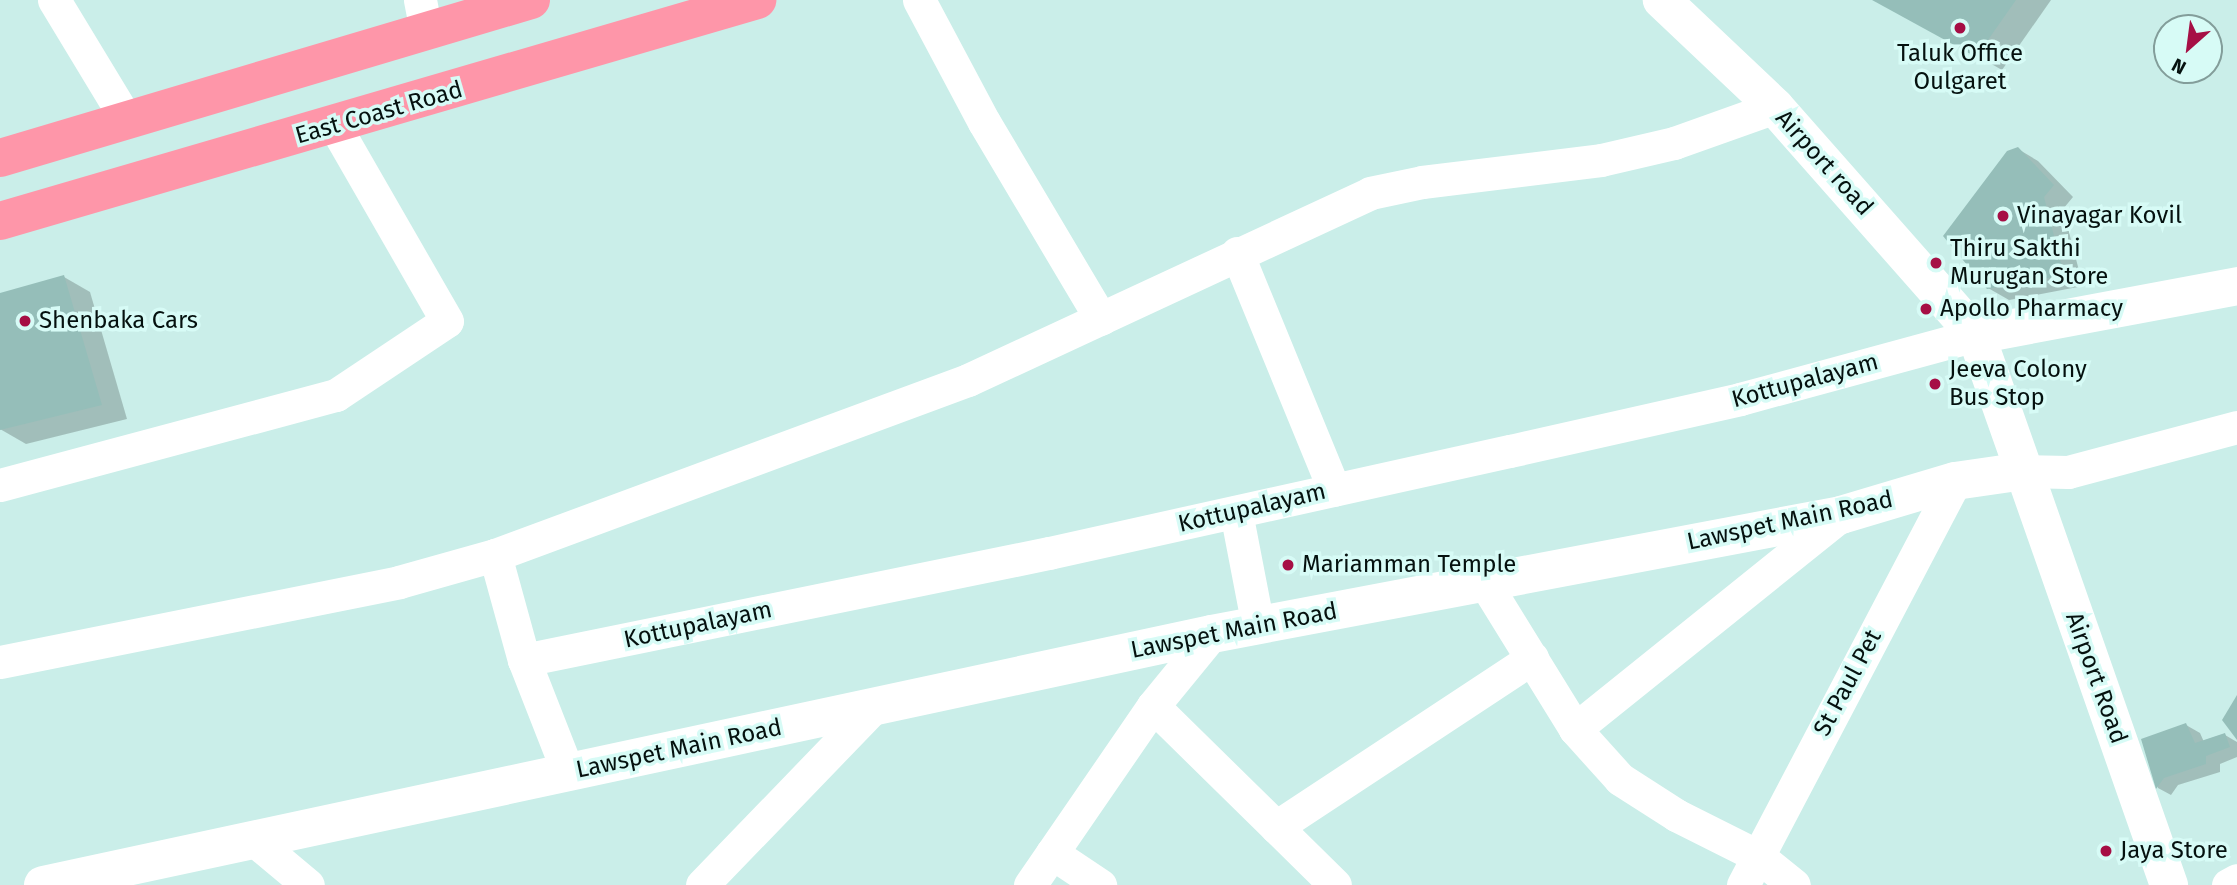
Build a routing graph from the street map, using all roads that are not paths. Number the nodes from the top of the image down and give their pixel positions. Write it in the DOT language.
graph roads {
  1 [pos="54,0"];
  2 [pos="531,0"];
  3 [pos="757,0"];
  4 [pos="919,0"];
  5 [pos="1662,0"];
  6 [pos="423,16"];
  7 [pos="1774,107"];
  8 [pos="126,119"];
  9 [pos="335,126"];
  10 [pos="0,158"];
  11 [pos="0,221"];
  12 [pos="1237,253"];
  13 [pos="2237,286"];
  14 [pos="1101,319"];
  15 [pos="1976,335"];
  16 [pos="2237,427"];
  17 [pos="2024,471"];
  18 [pos="1955,481"];
  19 [pos="0,485"];
  20 [pos="1334,490"];
  21 [pos="1236,512"];
  22 [pos="1841,515"];
  23 [pos="495,555"];
  24 [pos="1485,583"];
  25 [pos="1258,625"];
  26 [pos="1212,634"];
  27 [pos="1532,657"];
  28 [pos="524,660"];
  29 [pos="0,662"];
  30 [pos="1153,706"];
  31 [pos="873,708"];
  32 [pos="1575,729"];
  33 [pos="568,772"];
  34 [pos="1276,827"];
  35 [pos="254,840"];
  36 [pos="1052,853"];
  37 [pos="1751,871"];
  38 [pos="103,879"];
  39 [pos="2237,880"];
  40 [pos="712,882"];
  41 [pos="43,885"];
  42 [pos="308,885"];
  43 [pos="1030,885"];
  44 [pos="1100,885"];
  45 [pos="1335,885"];
  46 [pos="1794,885"];
  47 [pos="2169,885"];
  48 [pos="2228,885"];
  1 -- 8 [label="street"];
  2 -- 6 [label="highway"];
  3 -- 9 [label="highway, East Coast Road"];
  4 -- 14 [label="street"];
  5 -- 7 [label="street, Airport road"];
  6 -- 8 [label="highway"];
  7 -- 12 [label="street"];
  7 -- 15 [label="street, Airport road"];
  8 -- 10 [label="highway"];
  9 -- 11 [label="highway, East Coast Road"];
  9 -- 19 [label="street"];
  12 -- 14 [label="street"];
  12 -- 20 [label="street"];
  13 -- 15 [label="street"];
  14 -- 23 [label="street"];
  15 -- 17 [label="street"];
  15 -- 20 [label="street, Kottupalayam"];
  16 -- 17 [label="street"];
  17 -- 18 [label="street, Lawspet Main Road"];
  17 -- 47 [label="street, Airport Road"];
  18 -- 22 [label="street, Lawspet Main Road"];
  18 -- 37 [label="street, St Paul Pet"];
  20 -- 21 [label="street, Kottupalayam"];
  21 -- 25 [label="street"];
  21 -- 28 [label="street, Kottupalayam"];
  22 -- 24 [label="street, Lawspet Main Road"];
  22 -- 32 [label="street"];
  23 -- 28 [label="street"];
  23 -- 29 [label="street"];
  24 -- 25 [label="street, Lawspet Main Road"];
  24 -- 27 [label="street"];
  25 -- 26 [label="street, Lawspet Main Road"];
  26 -- 30 [label="street"];
  26 -- 31 [label="street, Lawspet Main Road"];
  27 -- 32 [label="street"];
  27 -- 34 [label="street"];
  28 -- 33 [label="street"];
  30 -- 34 [label="street"];
  30 -- 36 [label="street"];
  31 -- 33 [label="street, Lawspet Main Road"];
  31 -- 40 [label="street"];
  32 -- 37 [label="street"];
  33 -- 35 [label="street, Lawspet Main Road"];
  34 -- 45 [label="street"];
  35 -- 38 [label="street, Lawspet Main Road"];
  35 -- 42 [label="street"];
  36 -- 43 [label="street"];
  36 -- 44 [label="street"];
  37 -- 46 [label="street"];
  38 -- 41 [label="street, Lawspet Main Road"];
  39 -- 48 [label="street"];
}
